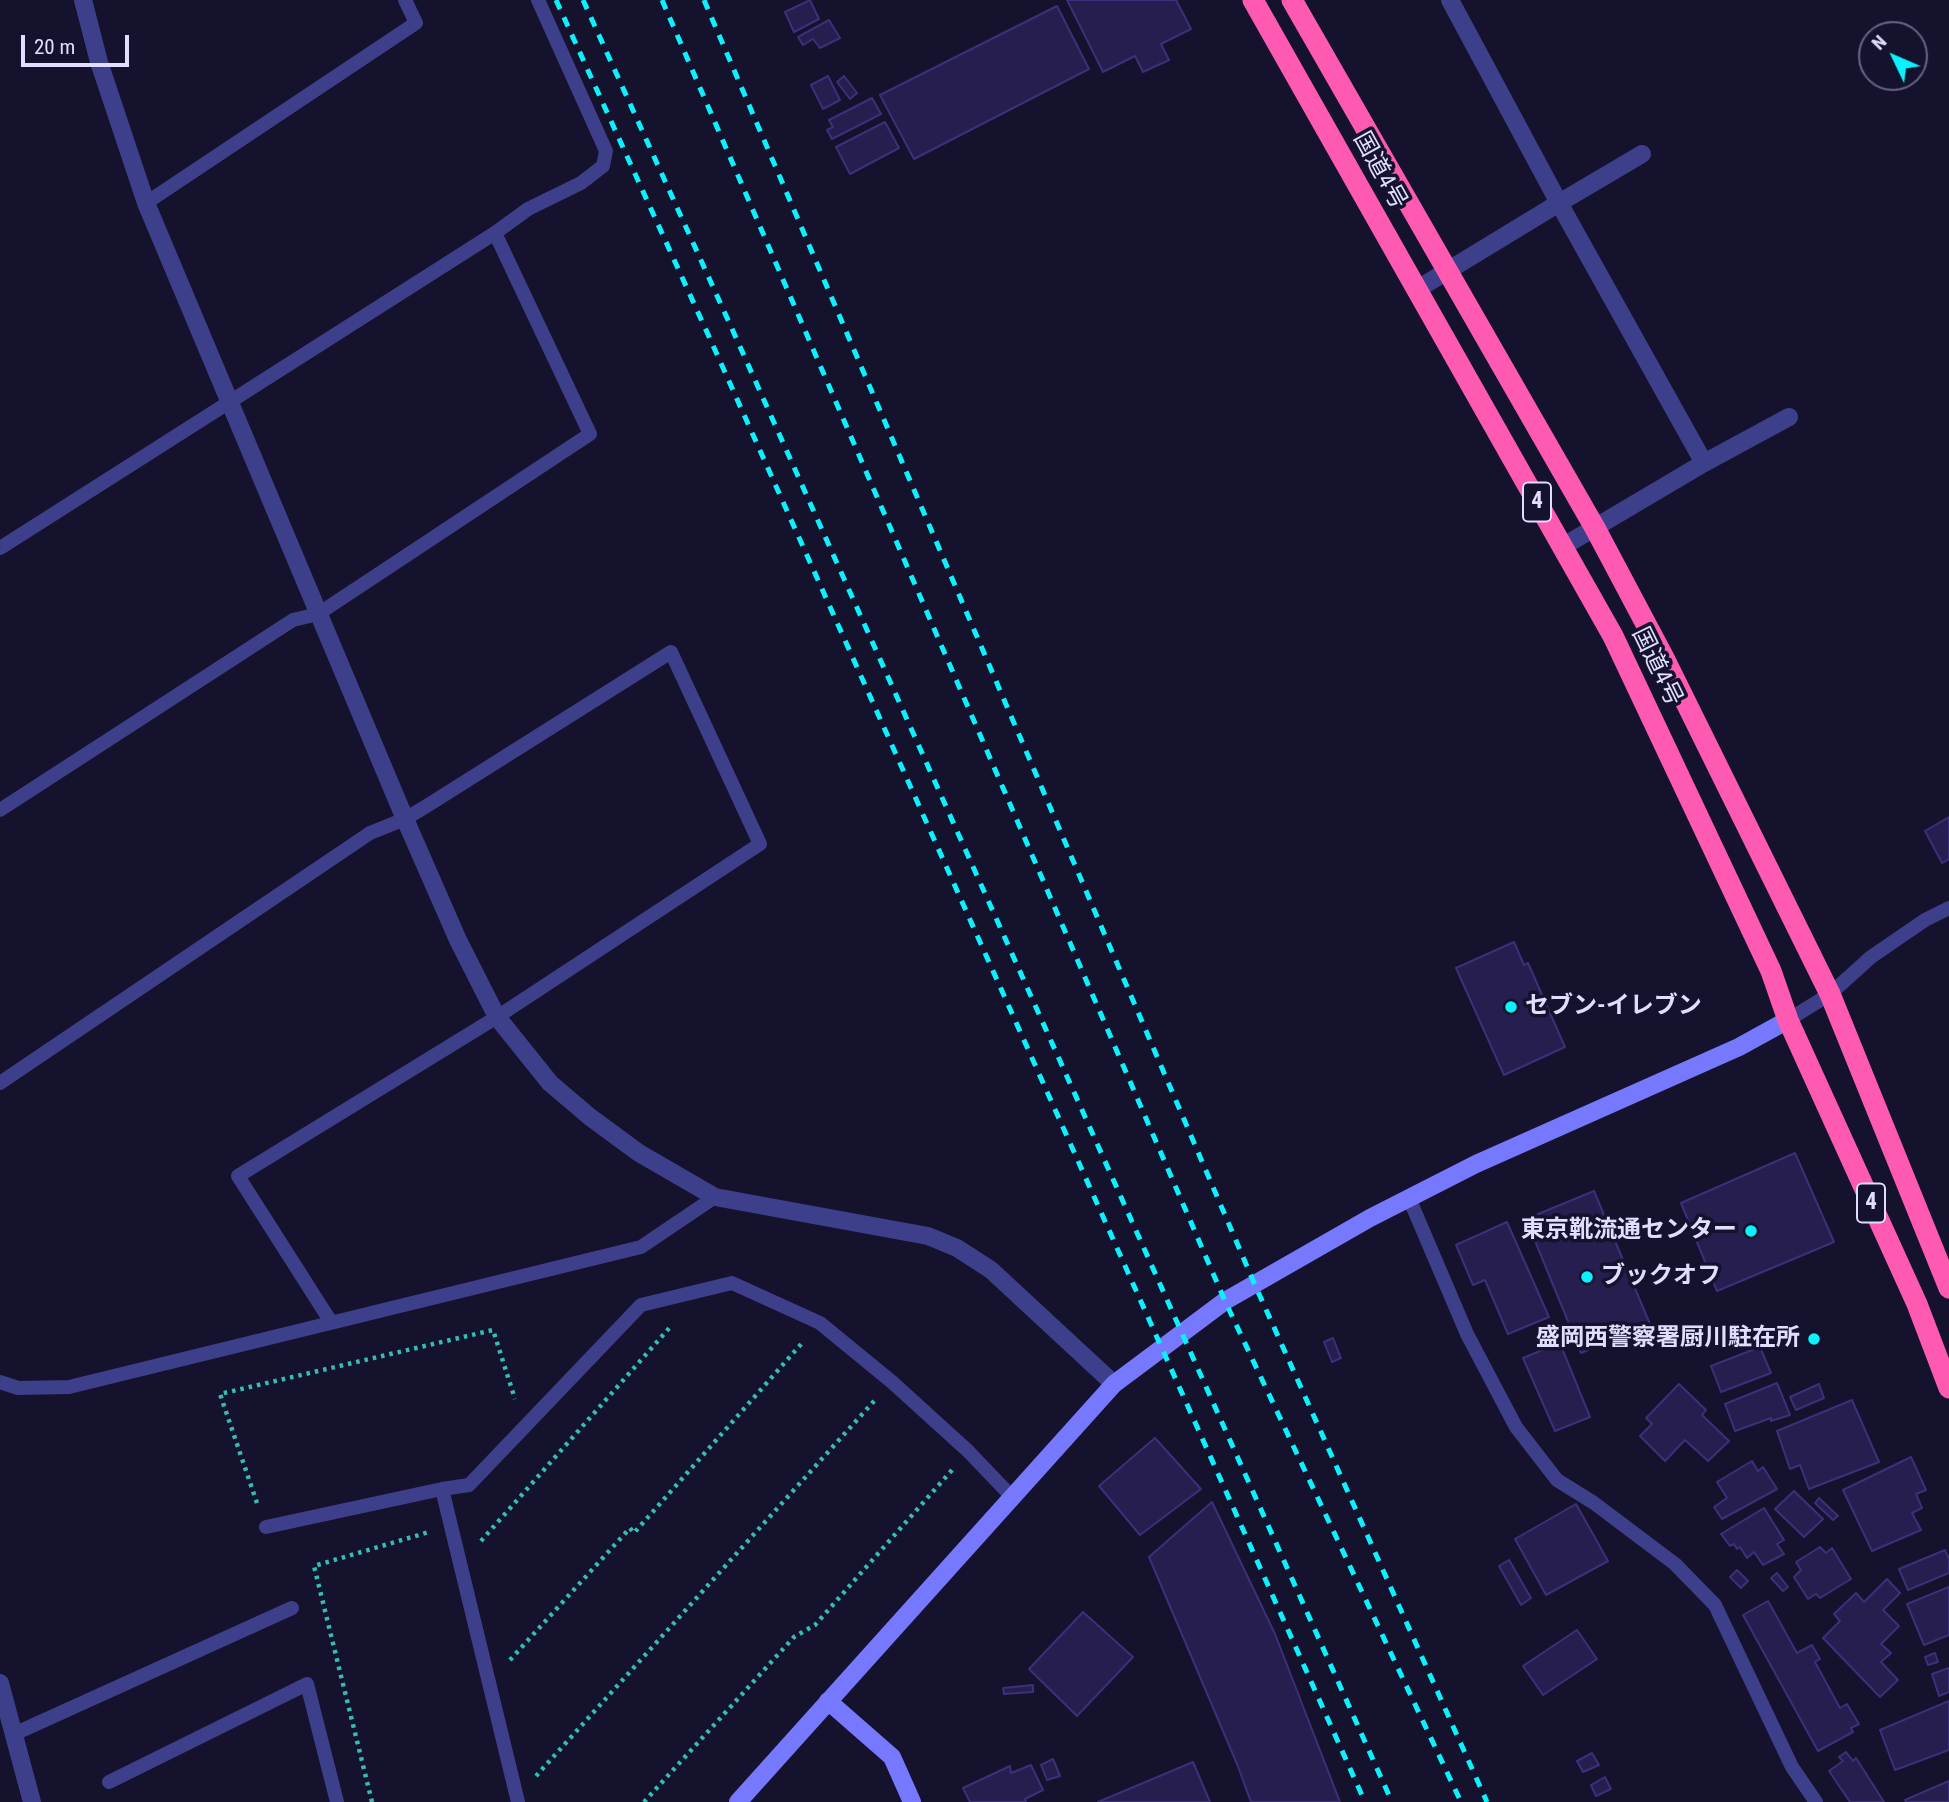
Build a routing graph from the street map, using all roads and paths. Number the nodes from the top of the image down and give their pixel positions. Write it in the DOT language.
graph roads {
  1 [pos="83,0"];
  2 [pos="405,0"];
  3 [pos="538,0"];
  4 [pos="1253,0"];
  5 [pos="1292,0"];
  6 [pos="1450,0"];
  7 [pos="1642,154"];
  8 [pos="146,203"];
  9 [pos="1559,203"];
  10 [pos="495,233"];
  11 [pos="1447,271"];
  12 [pos="1416,290"];
  13 [pos="229,402"];
  14 [pos="1789,417"];
  15 [pos="1704,463"];
  16 [pos="1595,528"];
  17 [pos="1562,547"];
  18 [pos="0,548"];
  19 [pos="318,614"];
  20 [pos="0,810"];
  21 [pos="405,819"];
  22 [pos="1949,908"];
  23 [pos="1830,994"];
  24 [pos="497,1017"];
  25 [pos="1788,1020"];
  26 [pos="0,1083"];
  27 [pos="715,1197"];
  28 [pos="1409,1198"];
  29 [pos="1949,1287"];
  30 [pos="703,1290"];
  31 [pos="331,1322"];
  32 [pos="820,1323"];
  33 [pos="0,1382"];
  34 [pos="892,1382"];
  35 [pos="1114,1384"];
  36 [pos="1949,1388"];
  37 [pos="524,1428"];
  38 [pos="968,1451"];
  39 [pos="442,1489"];
  40 [pos="1012,1497"];
  41 [pos="450,1526"];
  42 [pos="266,1527"];
  43 [pos="459,1565"];
  44 [pos="292,1608"];
  45 [pos="0,1683"];
  46 [pos="488,1683"];
  47 [pos="828,1701"];
  48 [pos="14,1734"];
  49 [pos="109,1782"];
  50 [pos="517,1800"];
  51 [pos="33,1802"];
  52 [pos="337,1802"];
  53 [pos="372,1802"];
  54 [pos="644,1802"];
  55 [pos="738,1802"];
  56 [pos="912,1802"];
  57 [pos="1816,1802"];
  1 -- 8 [label="street"];
  2 -- 8 [label="lane"];
  3 -- 10 [label="lane"];
  4 -- 12 [label="highway, 国道4号 / 4"];
  5 -- 11 [label="highway, 国道4号 / 4"];
  6 -- 9 [label="street"];
  7 -- 9 [label="street"];
  8 -- 13 [label="street"];
  9 -- 11 [label="street"];
  9 -- 15 [label="street"];
  10 -- 13 [label="lane"];
  10 -- 19 [label="lane"];
  11 -- 12 [label="street"];
  11 -- 16 [label="highway, 国道4号 / 4"];
  12 -- 17 [label="highway, 国道4号 / 4"];
  13 -- 18 [label="lane"];
  13 -- 19 [label="street"];
  14 -- 15 [label="street"];
  15 -- 16 [label="street"];
  16 -- 17 [label="street"];
  16 -- 23 [label="highway, 国道4号 / 4"];
  17 -- 25 [label="highway, 国道4号 / 4"];
  19 -- 20 [label="lane"];
  19 -- 21 [label="street"];
  21 -- 24 [label="street"];
  21 -- 24 [label="lane"];
  21 -- 26 [label="lane"];
  22 -- 23 [label="lane"];
  23 -- 25 [label="lane"];
  23 -- 29 [label="highway, 国道4号 / 4"];
  24 -- 27 [label="street"];
  24 -- 31 [label="lane"];
  25 -- 28 [label="street"];
  25 -- 36 [label="highway, 国道4号 / 4"];
  27 -- 31 [label="lane"];
  27 -- 35 [label="street"];
  28 -- 35 [label="street"];
  28 -- 57 [label="lane"];
  30 -- 32 [label="lane"];
  30 -- 37 [label="lane"];
  30 -- 43 [label="path"];
  31 -- 33 [label="lane"];
  32 -- 34 [label="lane"];
  32 -- 46 [label="path"];
  34 -- 38 [label="lane"];
  34 -- 50 [label="path"];
  35 -- 40 [label="street"];
  37 -- 39 [label="lane"];
  37 -- 42 [label="path"];
  38 -- 40 [label="lane"];
  38 -- 54 [label="path"];
  39 -- 41 [label="lane"];
  39 -- 42 [label="lane"];
  40 -- 47 [label="street"];
  41 -- 43 [label="lane"];
  41 -- 53 [label="path"];
  43 -- 46 [label="lane"];
  44 -- 48 [label="lane"];
  45 -- 48 [label="street"];
  46 -- 50 [label="lane"];
  47 -- 55 [label="street"];
  47 -- 56 [label="street"];
  48 -- 51 [label="street"];
  49 -- 52 [label="lane"];
}
